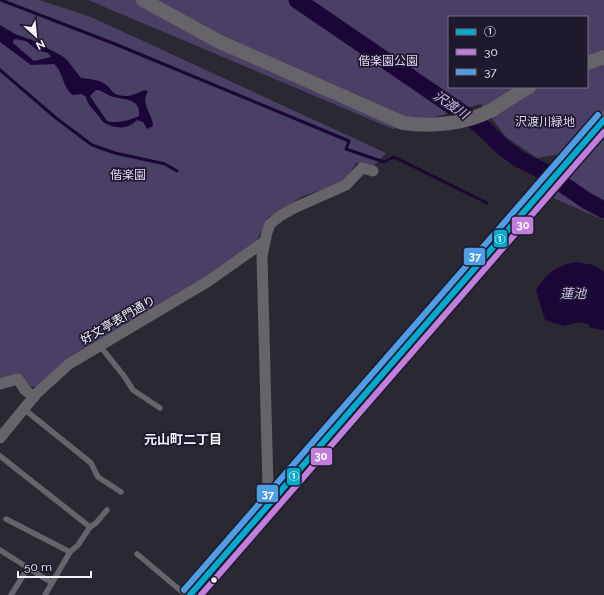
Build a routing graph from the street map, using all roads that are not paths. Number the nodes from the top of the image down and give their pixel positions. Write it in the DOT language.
graph roads {
  1 [pos="144,0"];
  2 [pos="604,57"];
  3 [pos="588,63"];
  4 [pos="528,88"];
  5 [pos="604,120"];
  6 [pos="373,171"];
  7 [pos="264,242"];
  8 [pos="100,346"];
  9 [pos="0,384"];
  10 [pos="34,397"];
  11 [pos="160,408"];
  12 [pos="24,409"];
  13 [pos="0,438"];
  14 [pos="0,456"];
  15 [pos="121,492"];
  16 [pos="270,502"];
  17 [pos="108,510"];
  18 [pos="6,519"];
  19 [pos="90,527"];
  20 [pos="0,550"];
  21 [pos="70,552"];
  22 [pos="137,554"];
  23 [pos="28,568"];
  24 [pos="52,583"];
  25 [pos="10,595"];
  26 [pos="45,595"];
  27 [pos="186,595"];
  28 [pos="190,595"];
  1 -- 4 [label="street"];
  2 -- 3 [label="street"];
  5 -- 16 [label="main road"];
  6 -- 7 [label="street"];
  7 -- 8 [label="street, 好文亭表門通り"];
  7 -- 16 [label="street"];
  8 -- 10 [label="street, 好文亭表門通り"];
  8 -- 11 [label="lane"];
  9 -- 10 [label="street"];
  10 -- 12 [label="street, 好文亭表門通り"];
  12 -- 13 [label="street, 好文亭表門通り"];
  12 -- 15 [label="lane"];
  14 -- 19 [label="lane"];
  16 -- 28 [label="main road"];
  17 -- 19 [label="lane"];
  18 -- 21 [label="lane"];
  19 -- 21 [label="lane"];
  20 -- 23 [label="lane"];
  21 -- 24 [label="lane"];
  22 -- 27 [label="lane"];
  23 -- 24 [label="lane"];
  23 -- 25 [label="lane"];
  24 -- 26 [label="lane"];
}
